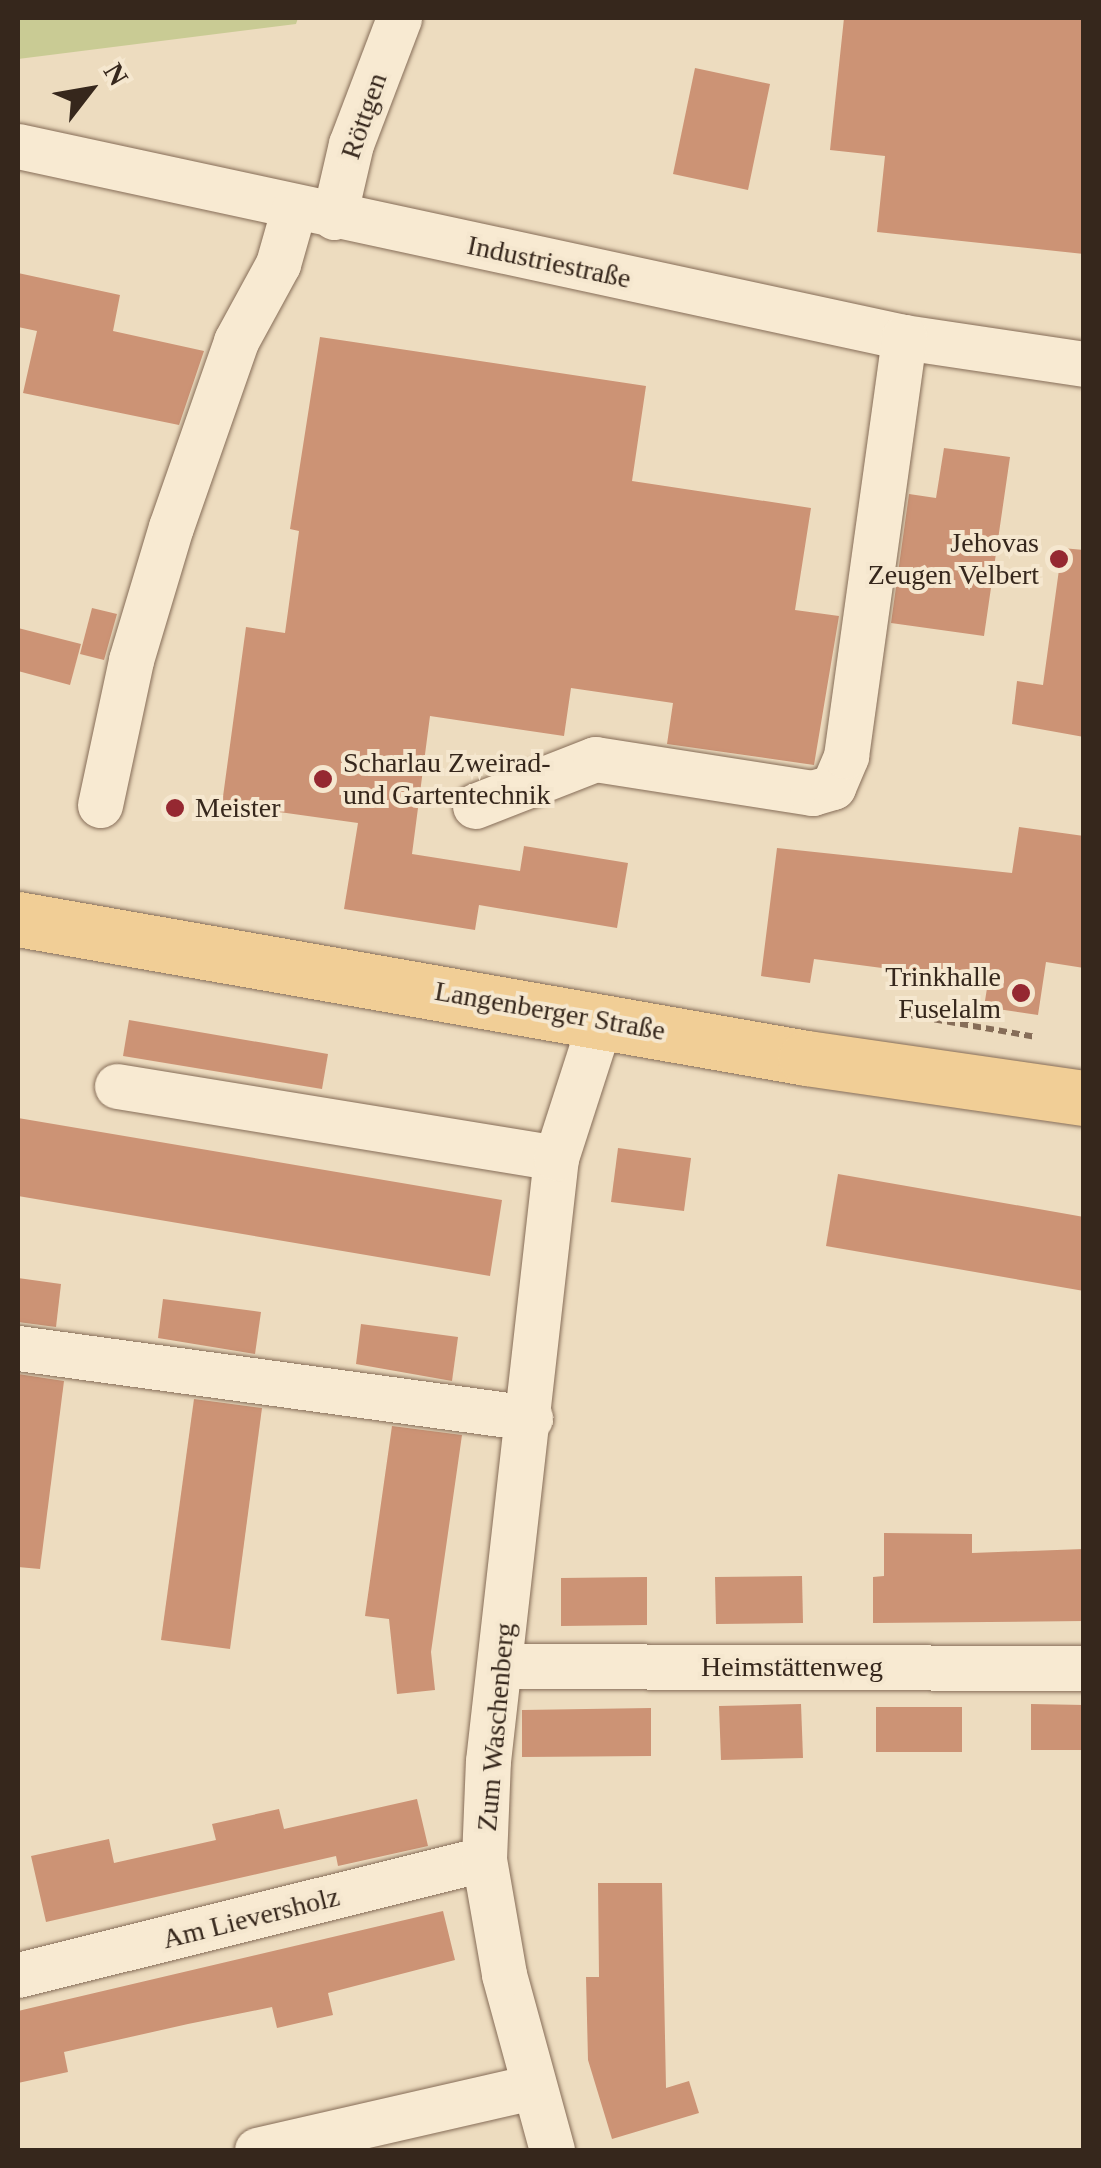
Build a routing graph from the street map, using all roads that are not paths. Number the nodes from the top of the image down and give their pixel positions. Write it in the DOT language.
graph roads {
  1 [pos="399,18"];
  2 [pos="18,146"];
  3 [pos="314,213"];
  4 [pos="904,337"];
  5 [pos="1084,364"];
  6 [pos="100,805"];
  7 [pos="476,806"];
  8 [pos="18,919"];
  9 [pos="602,1019"];
  10 [pos="117,1086"];
  11 [pos="1084,1098"];
  12 [pos="556,1158"];
  13 [pos="18,1348"];
  14 [pos="530,1418"];
  15 [pos="500,1666"];
  16 [pos="1084,1668"];
  17 [pos="484,1859"];
  18 [pos="18,1975"];
  19 [pos="532,2086"];
  20 [pos="257,2150"];
  21 [pos="552,2150"];
  1 -- 3 [label="street, Röttgen"];
  2 -- 3 [label="street, Industriestraße"];
  3 -- 4 [label="street, Industriestraße"];
  3 -- 6 [label="street, Röttgen"];
  4 -- 5 [label="street, Industriestraße"];
  4 -- 7 [label="street"];
  8 -- 9 [label="main road, Langenberger Straße"];
  9 -- 11 [label="main road, Langenberger Straße"];
  9 -- 12 [label="street, Zum Waschenberg"];
  10 -- 12 [label="street"];
  12 -- 14 [label="street, Zum Waschenberg"];
  13 -- 14 [label="street"];
  14 -- 15 [label="street, Zum Waschenberg"];
  15 -- 16 [label="street, Heimstättenweg"];
  15 -- 17 [label="street, Zum Waschenberg"];
  17 -- 18 [label="street, Am Lieversholz"];
  17 -- 19 [label="street, Zum Waschenberg"];
  19 -- 20 [label="street"];
  19 -- 21 [label="street, Zum Waschenberg"];
}
